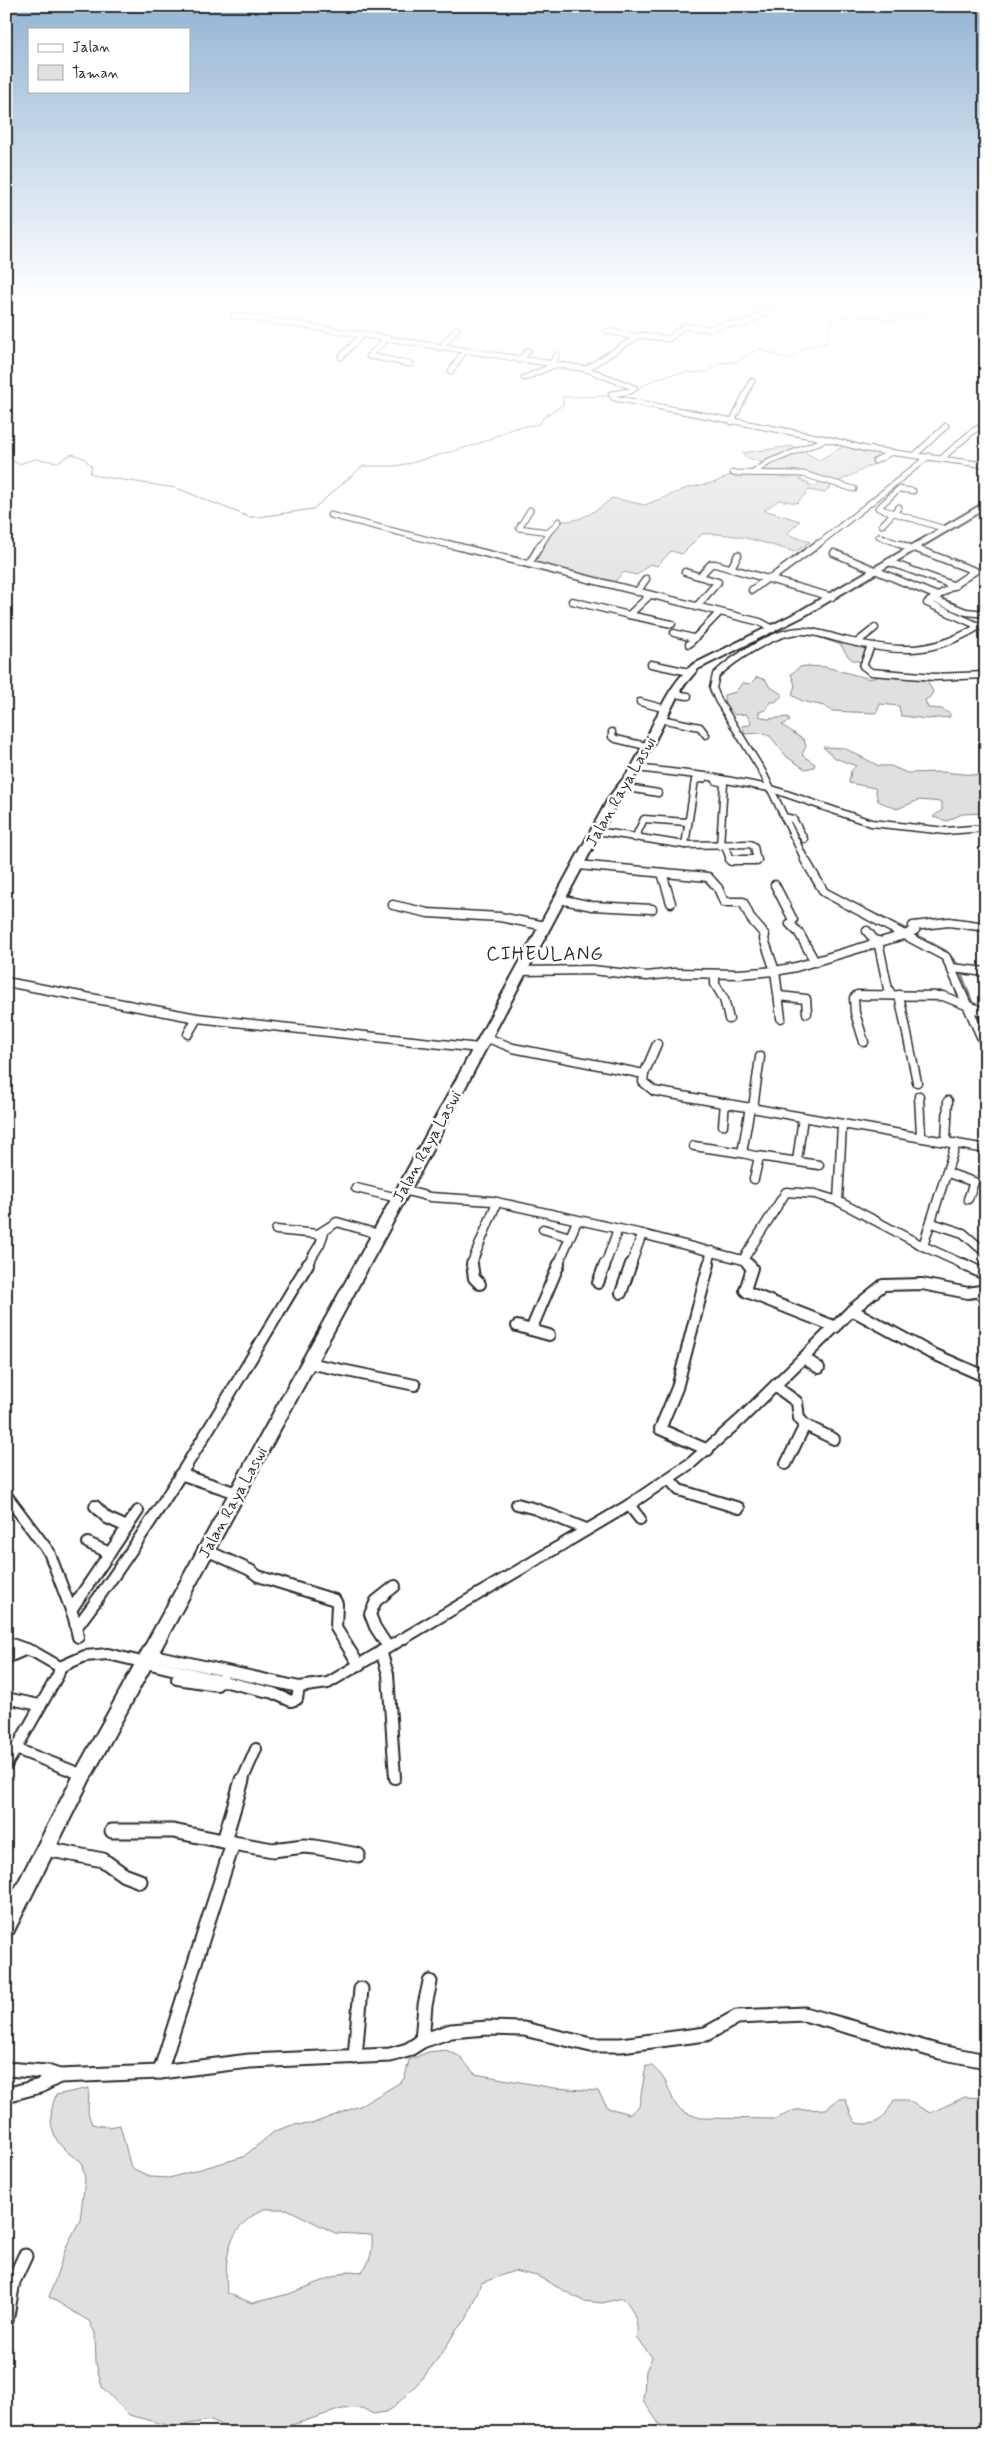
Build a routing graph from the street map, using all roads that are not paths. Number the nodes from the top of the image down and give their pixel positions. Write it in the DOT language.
graph roads {
  1 [pos="686,412"];
  2 [pos="737,412"];
  3 [pos="732,422"];
  4 [pos="986,424"];
  5 [pos="946,426"];
  6 [pos="979,428"];
  7 [pos="986,430"];
  8 [pos="827,439"];
  9 [pos="886,445"];
  10 [pos="883,451"];
  11 [pos="893,452"];
  12 [pos="915,455"];
  13 [pos="930,456"];
  14 [pos="942,458"];
  15 [pos="876,461"];
  16 [pos="986,465"];
  17 [pos="733,474"];
  18 [pos="752,474"];
  19 [pos="854,489"];
  20 [pos="913,491"];
  21 [pos="984,506"];
  22 [pos="899,507"];
  23 [pos="530,510"];
  24 [pos="892,513"];
  25 [pos="330,515"];
  26 [pos="560,521"];
  27 [pos="882,525"];
  28 [pos="511,526"];
  29 [pos="519,528"];
  30 [pos="945,529"];
  31 [pos="549,532"];
  32 [pos="879,536"];
  33 [pos="913,548"];
  34 [pos="834,553"];
  35 [pos="738,555"];
  36 [pos="889,562"];
  37 [pos="529,564"];
  38 [pos="731,568"];
  39 [pos="876,570"];
  40 [pos="685,572"];
  41 [pos="700,576"];
  42 [pos="646,579"];
  43 [pos="769,579"];
  44 [pos="955,586"];
  45 [pos="752,590"];
  46 [pos="637,592"];
  47 [pos="650,595"];
  48 [pos="832,597"];
  49 [pos="935,597"];
  50 [pos="572,601"];
  51 [pos="696,607"];
  52 [pos="719,613"];
  53 [pos="986,614"];
  54 [pos="629,615"];
  55 [pos="986,622"];
  56 [pos="672,624"];
  57 [pos="777,627"];
  58 [pos="875,628"];
  59 [pos="983,628"];
  60 [pos="794,632"];
  61 [pos="674,633"];
  62 [pos="856,643"];
  63 [pos="871,646"];
  64 [pos="651,664"];
  65 [pos="689,672"];
  66 [pos="986,674"];
  67 [pos="674,694"];
  68 [pos="688,696"];
  69 [pos="640,702"];
  70 [pos="666,708"];
  71 [pos="661,719"];
  72 [pos="612,732"];
  73 [pos="706,735"];
  74 [pos="646,746"];
  75 [pos="706,765"];
  76 [pos="636,768"];
  77 [pos="705,776"];
  78 [pos="622,787"];
  79 [pos="769,788"];
  80 [pos="658,793"];
  81 [pos="786,820"];
  82 [pos="687,822"];
  83 [pos="986,828"];
  84 [pos="597,831"];
  85 [pos="636,838"];
  86 [pos="804,840"];
  87 [pos="684,845"];
  88 [pos="722,846"];
  89 [pos="578,865"];
  90 [pos="662,873"];
  91 [pos="775,885"];
  92 [pos="560,899"];
  93 [pos="671,903"];
  94 [pos="393,905"];
  95 [pos="652,909"];
  96 [pos="545,926"];
  97 [pos="986,927"];
  98 [pos="867,931"];
  99 [pos="906,934"];
  100 [pos="877,942"];
  101 [pos="815,962"];
  102 [pos="954,968"];
  103 [pos="775,971"];
  104 [pos="521,972"];
  105 [pos="986,972"];
  106 [pos="715,974"];
  107 [pos="6,982"];
  108 [pos="896,995"];
  109 [pos="779,996"];
  110 [pos="964,1004"];
  111 [pos="980,1010"];
  112 [pos="807,1013"];
  113 [pos="197,1018"];
  114 [pos="782,1018"];
  115 [pos="729,1019"];
  116 [pos="188,1034"];
  117 [pos="864,1042"];
  118 [pos="482,1043"];
  119 [pos="657,1044"];
  120 [pos="986,1048"];
  121 [pos="760,1057"];
  122 [pos="644,1074"];
  123 [pos="917,1082"];
  124 [pos="919,1096"];
  125 [pos="948,1101"];
  126 [pos="725,1103"];
  127 [pos="752,1108"];
  128 [pos="803,1117"];
  129 [pos="722,1125"];
  130 [pos="842,1125"];
  131 [pos="921,1136"];
  132 [pos="946,1141"];
  133 [pos="956,1144"];
  134 [pos="694,1146"];
  135 [pos="986,1148"];
  136 [pos="742,1153"];
  137 [pos="758,1156"];
  138 [pos="797,1162"];
  139 [pos="819,1165"];
  140 [pos="948,1173"];
  141 [pos="754,1179"];
  142 [pos="356,1188"];
  143 [pos="400,1194"];
  144 [pos="968,1199"];
  145 [pos="838,1201"];
  146 [pos="497,1202"];
  147 [pos="577,1220"];
  148 [pos="932,1223"];
  149 [pos="543,1229"];
  150 [pos="618,1229"];
  151 [pos="276,1230"];
  152 [pos="325,1230"];
  153 [pos="378,1234"];
  154 [pos="642,1234"];
  155 [pos="570,1236"];
  156 [pos="923,1246"];
  157 [pos="712,1251"];
  158 [pos="986,1253"];
  159 [pos="743,1260"];
  160 [pos="986,1275"];
  161 [pos="598,1283"];
  162 [pos="480,1284"];
  163 [pos="621,1292"];
  164 [pos="983,1294"];
  165 [pos="857,1313"];
  166 [pos="517,1326"];
  167 [pos="836,1326"];
  168 [pos="531,1330"];
  169 [pos="549,1335"];
  170 [pos="308,1363"];
  171 [pos="986,1377"];
  172 [pos="415,1385"];
  173 [pos="775,1386"];
  174 [pos="805,1425"];
  175 [pos="834,1438"];
  176 [pos="708,1450"];
  177 [pos="786,1464"];
  178 [pos="180,1474"];
  179 [pos="671,1483"];
  180 [pos="237,1493"];
  181 [pos="6,1495"];
  182 [pos="517,1504"];
  183 [pos="629,1504"];
  184 [pos="95,1506"];
  185 [pos="739,1508"];
  186 [pos="138,1511"];
  187 [pos="640,1519"];
  188 [pos="127,1527"];
  189 [pos="586,1530"];
  190 [pos="88,1543"];
  191 [pos="206,1550"];
  192 [pos="110,1553"];
  193 [pos="395,1586"];
  194 [pos="70,1610"];
  195 [pos="6,1642"];
  196 [pos="27,1649"];
  197 [pos="384,1649"];
  198 [pos="6,1658"];
  199 [pos="147,1658"];
  200 [pos="359,1665"];
  201 [pos="60,1667"];
  202 [pos="224,1676"];
  203 [pos="177,1679"];
  204 [pos="6,1698"];
  205 [pos="40,1705"];
  206 [pos="16,1749"];
  207 [pos="256,1749"];
  208 [pos="6,1764"];
  209 [pos="83,1775"];
  210 [pos="395,1778"];
  211 [pos="112,1831"];
  212 [pos="229,1842"];
  213 [pos="46,1849"];
  214 [pos="358,1855"];
  215 [pos="140,1881"];
  216 [pos="6,1926"];
  217 [pos="430,1982"];
  218 [pos="361,1989"];
  219 [pos="422,2041"];
  220 [pos="355,2058"];
  221 [pos="986,2060"];
  222 [pos="6,2069"];
  223 [pos="160,2072"];
  224 [pos="59,2076"];
  225 [pos="6,2095"];
  226 [pos="25,2256"];
  227 [pos="6,2322"];
  1 -- 3 [label="street"];
  2 -- 3 [label="street"];
  3 -- 8 [label="street"];
  4 -- 6 [label="street"];
  5 -- 12 [label="street"];
  6 -- 7 [label="street"];
  6 -- 14 [label="street"];
  8 -- 10 [label="street"];
  8 -- 18 [label="street"];
  9 -- 10 [label="street"];
  10 -- 11 [label="street"];
  11 -- 12 [label="street"];
  11 -- 15 [label="street"];
  12 -- 13 [label="street"];
  13 -- 14 [label="street"];
  13 -- 43 [label="street"];
  14 -- 16 [label="street"];
  17 -- 18 [label="street"];
  18 -- 19 [label="street"];
  20 -- 24 [label="street"];
  21 -- 30 [label="main road, Jalan Raya Laswi"];
  22 -- 24 [label="street"];
  23 -- 29 [label="street"];
  24 -- 27 [label="street"];
  24 -- 30 [label="street"];
  25 -- 37 [label="street"];
  26 -- 31 [label="street"];
  28 -- 29 [label="street"];
  29 -- 31 [label="street"];
  30 -- 33 [label="main road, Jalan Raya Laswi"];
  31 -- 37 [label="street"];
  32 -- 33 [label="street"];
  33 -- 36 [label="main road, Jalan Raya Laswi"];
  33 -- 44 [label="street"];
  34 -- 39 [label="street"];
  35 -- 38 [label="street"];
  36 -- 39 [label="main road, Jalan Raya Laswi"];
  36 -- 44 [label="street"];
  37 -- 46 [label="street"];
  38 -- 41 [label="street"];
  38 -- 43 [label="street"];
  39 -- 48 [label="main road, Jalan Raya Laswi"];
  39 -- 49 [label="street"];
  40 -- 41 [label="street"];
  41 -- 51 [label="street"];
  42 -- 46 [label="street"];
  43 -- 45 [label="street"];
  43 -- 48 [label="street"];
  44 -- 49 [label="street"];
  46 -- 47 [label="street"];
  47 -- 51 [label="street"];
  47 -- 54 [label="street"];
  48 -- 57 [label="main road, Jalan Raya Laswi"];
  49 -- 53 [label="street"];
  49 -- 59 [label="street"];
  50 -- 54 [label="street"];
  51 -- 52 [label="street"];
  52 -- 57 [label="street"];
  52 -- 61 [label="street"];
  54 -- 56 [label="street"];
  55 -- 59 [label="street"];
  57 -- 60 [label="street"];
  57 -- 65 [label="main road, Jalan Raya Laswi"];
  58 -- 62 [label="street"];
  59 -- 63 [label="street"];
  60 -- 62 [label="street"];
  60 -- 79 [label="street"];
  62 -- 63 [label="street"];
  63 -- 66 [label="street"];
  64 -- 65 [label="street"];
  65 -- 67 [label="main road, Jalan Raya Laswi"];
  67 -- 68 [label="street"];
  67 -- 70 [label="main road, Jalan Raya Laswi"];
  69 -- 70 [label="street"];
  70 -- 71 [label="main road, Jalan Raya Laswi"];
  71 -- 73 [label="street"];
  71 -- 74 [label="main road, Jalan Raya Laswi"];
  72 -- 74 [label="street"];
  74 -- 76 [label="main road, Jalan Raya Laswi"];
  75 -- 77 [label="street"];
  76 -- 77 [label="street"];
  76 -- 78 [label="main road, Jalan Raya Laswi"];
  77 -- 79 [label="street"];
  78 -- 80 [label="street"];
  78 -- 84 [label="main road, Jalan Raya Laswi"];
  79 -- 81 [label="street"];
  79 -- 83 [label="street"];
  81 -- 86 [label="street"];
  81 -- 99 [label="street"];
  82 -- 85 [label="street"];
  82 -- 87 [label="street"];
  82 -- 88 [label="street"];
  84 -- 85 [label="street"];
  84 -- 89 [label="main road, Jalan Raya Laswi"];
  85 -- 87 [label="street"];
  87 -- 88 [label="street"];
  88 -- 88 [label="street"];
  89 -- 90 [label="street"];
  89 -- 92 [label="main road, Jalan Raya Laswi"];
  90 -- 93 [label="street"];
  90 -- 103 [label="street"];
  91 -- 101 [label="street"];
  92 -- 95 [label="street"];
  92 -- 96 [label="main road, Jalan Raya Laswi"];
  94 -- 96 [label="street"];
  96 -- 104 [label="main road, Jalan Raya Laswi"];
  97 -- 99 [label="street"];
  98 -- 100 [label="street"];
  99 -- 100 [label="street"];
  99 -- 102 [label="street"];
  100 -- 101 [label="street"];
  100 -- 108 [label="street"];
  101 -- 103 [label="street"];
  102 -- 105 [label="street"];
  102 -- 110 [label="street"];
  103 -- 106 [label="street"];
  103 -- 109 [label="street"];
  104 -- 106 [label="street"];
  104 -- 118 [label="main road, Jalan Raya Laswi"];
  106 -- 115 [label="street"];
  107 -- 113 [label="street"];
  108 -- 110 [label="street"];
  108 -- 117 [label="street"];
  108 -- 123 [label="street"];
  109 -- 112 [label="street"];
  109 -- 114 [label="street"];
  110 -- 111 [label="street"];
  110 -- 120 [label="street"];
  113 -- 116 [label="street"];
  113 -- 118 [label="street"];
  118 -- 122 [label="street"];
  118 -- 143 [label="main road, Jalan Raya Laswi"];
  119 -- 122 [label="street"];
  121 -- 127 [label="street"];
  122 -- 126 [label="street"];
  124 -- 131 [label="street"];
  125 -- 132 [label="street"];
  126 -- 127 [label="street"];
  126 -- 129 [label="street"];
  127 -- 128 [label="street"];
  127 -- 136 [label="street"];
  128 -- 130 [label="street"];
  128 -- 138 [label="street"];
  130 -- 131 [label="street"];
  130 -- 145 [label="street"];
  131 -- 132 [label="street"];
  132 -- 133 [label="street"];
  133 -- 135 [label="street"];
  133 -- 140 [label="street"];
  134 -- 136 [label="street"];
  136 -- 137 [label="street"];
  137 -- 138 [label="street"];
  137 -- 141 [label="street"];
  138 -- 139 [label="street"];
  140 -- 144 [label="street"];
  140 -- 148 [label="street"];
  142 -- 143 [label="street"];
  143 -- 146 [label="street"];
  143 -- 153 [label="main road, Jalan Raya Laswi"];
  145 -- 156 [label="street"];
  145 -- 159 [label="street"];
  146 -- 147 [label="street"];
  146 -- 162 [label="street"];
  147 -- 150 [label="street"];
  147 -- 155 [label="street"];
  148 -- 156 [label="street"];
  148 -- 158 [label="street"];
  149 -- 155 [label="street"];
  150 -- 154 [label="street"];
  150 -- 161 [label="street"];
  151 -- 152 [label="street"];
  152 -- 153 [label="street"];
  152 -- 178 [label="street"];
  153 -- 170 [label="main road, Jalan Raya Laswi"];
  154 -- 157 [label="street"];
  154 -- 163 [label="street"];
  155 -- 168 [label="street"];
  156 -- 160 [label="street"];
  157 -- 159 [label="street"];
  157 -- 176 [label="street"];
  159 -- 167 [label="street"];
  164 -- 165 [label="street"];
  165 -- 167 [label="street"];
  165 -- 171 [label="street"];
  166 -- 168 [label="street"];
  167 -- 173 [label="street"];
  168 -- 169 [label="street"];
  170 -- 172 [label="street"];
  170 -- 180 [label="main road, Jalan Raya Laswi"];
  173 -- 174 [label="street"];
  173 -- 176 [label="street"];
  174 -- 175 [label="street"];
  174 -- 177 [label="street"];
  176 -- 179 [label="street"];
  178 -- 180 [label="street"];
  178 -- 194 [label="street"];
  179 -- 183 [label="street"];
  179 -- 185 [label="street"];
  180 -- 191 [label="main road, Jalan Raya Laswi"];
  181 -- 194 [label="street"];
  182 -- 189 [label="street"];
  183 -- 187 [label="street"];
  183 -- 189 [label="street"];
  184 -- 188 [label="street"];
  186 -- 188 [label="street"];
  188 -- 192 [label="street"];
  189 -- 197 [label="street"];
  190 -- 192 [label="street"];
  191 -- 199 [label="main road, Jalan Raya Laswi"];
  191 -- 200 [label="street"];
  192 -- 194 [label="street"];
  193 -- 197 [label="street"];
  195 -- 196 [label="street"];
  196 -- 198 [label="street"];
  196 -- 201 [label="street"];
  197 -- 200 [label="street"];
  197 -- 210 [label="street"];
  199 -- 201 [label="street"];
  199 -- 202 [label="street"];
  199 -- 209 [label="main road, Jalan Raya Laswi"];
  200 -- 202 [label="street"];
  201 -- 205 [label="street"];
  202 -- 203 [label="street"];
  204 -- 205 [label="street"];
  205 -- 206 [label="street"];
  206 -- 208 [label="street"];
  206 -- 209 [label="street"];
  207 -- 212 [label="street"];
  209 -- 213 [label="main road, Jalan Raya Laswi"];
  211 -- 212 [label="street"];
  212 -- 214 [label="street"];
  212 -- 223 [label="street"];
  213 -- 215 [label="street"];
  213 -- 216 [label="main road, Jalan Raya Laswi"];
  217 -- 219 [label="street"];
  218 -- 220 [label="street"];
  219 -- 220 [label="street"];
  219 -- 221 [label="street"];
  220 -- 223 [label="street"];
  222 -- 224 [label="street"];
  223 -- 224 [label="street"];
  224 -- 225 [label="street"];
  226 -- 227 [label="street"];
}
